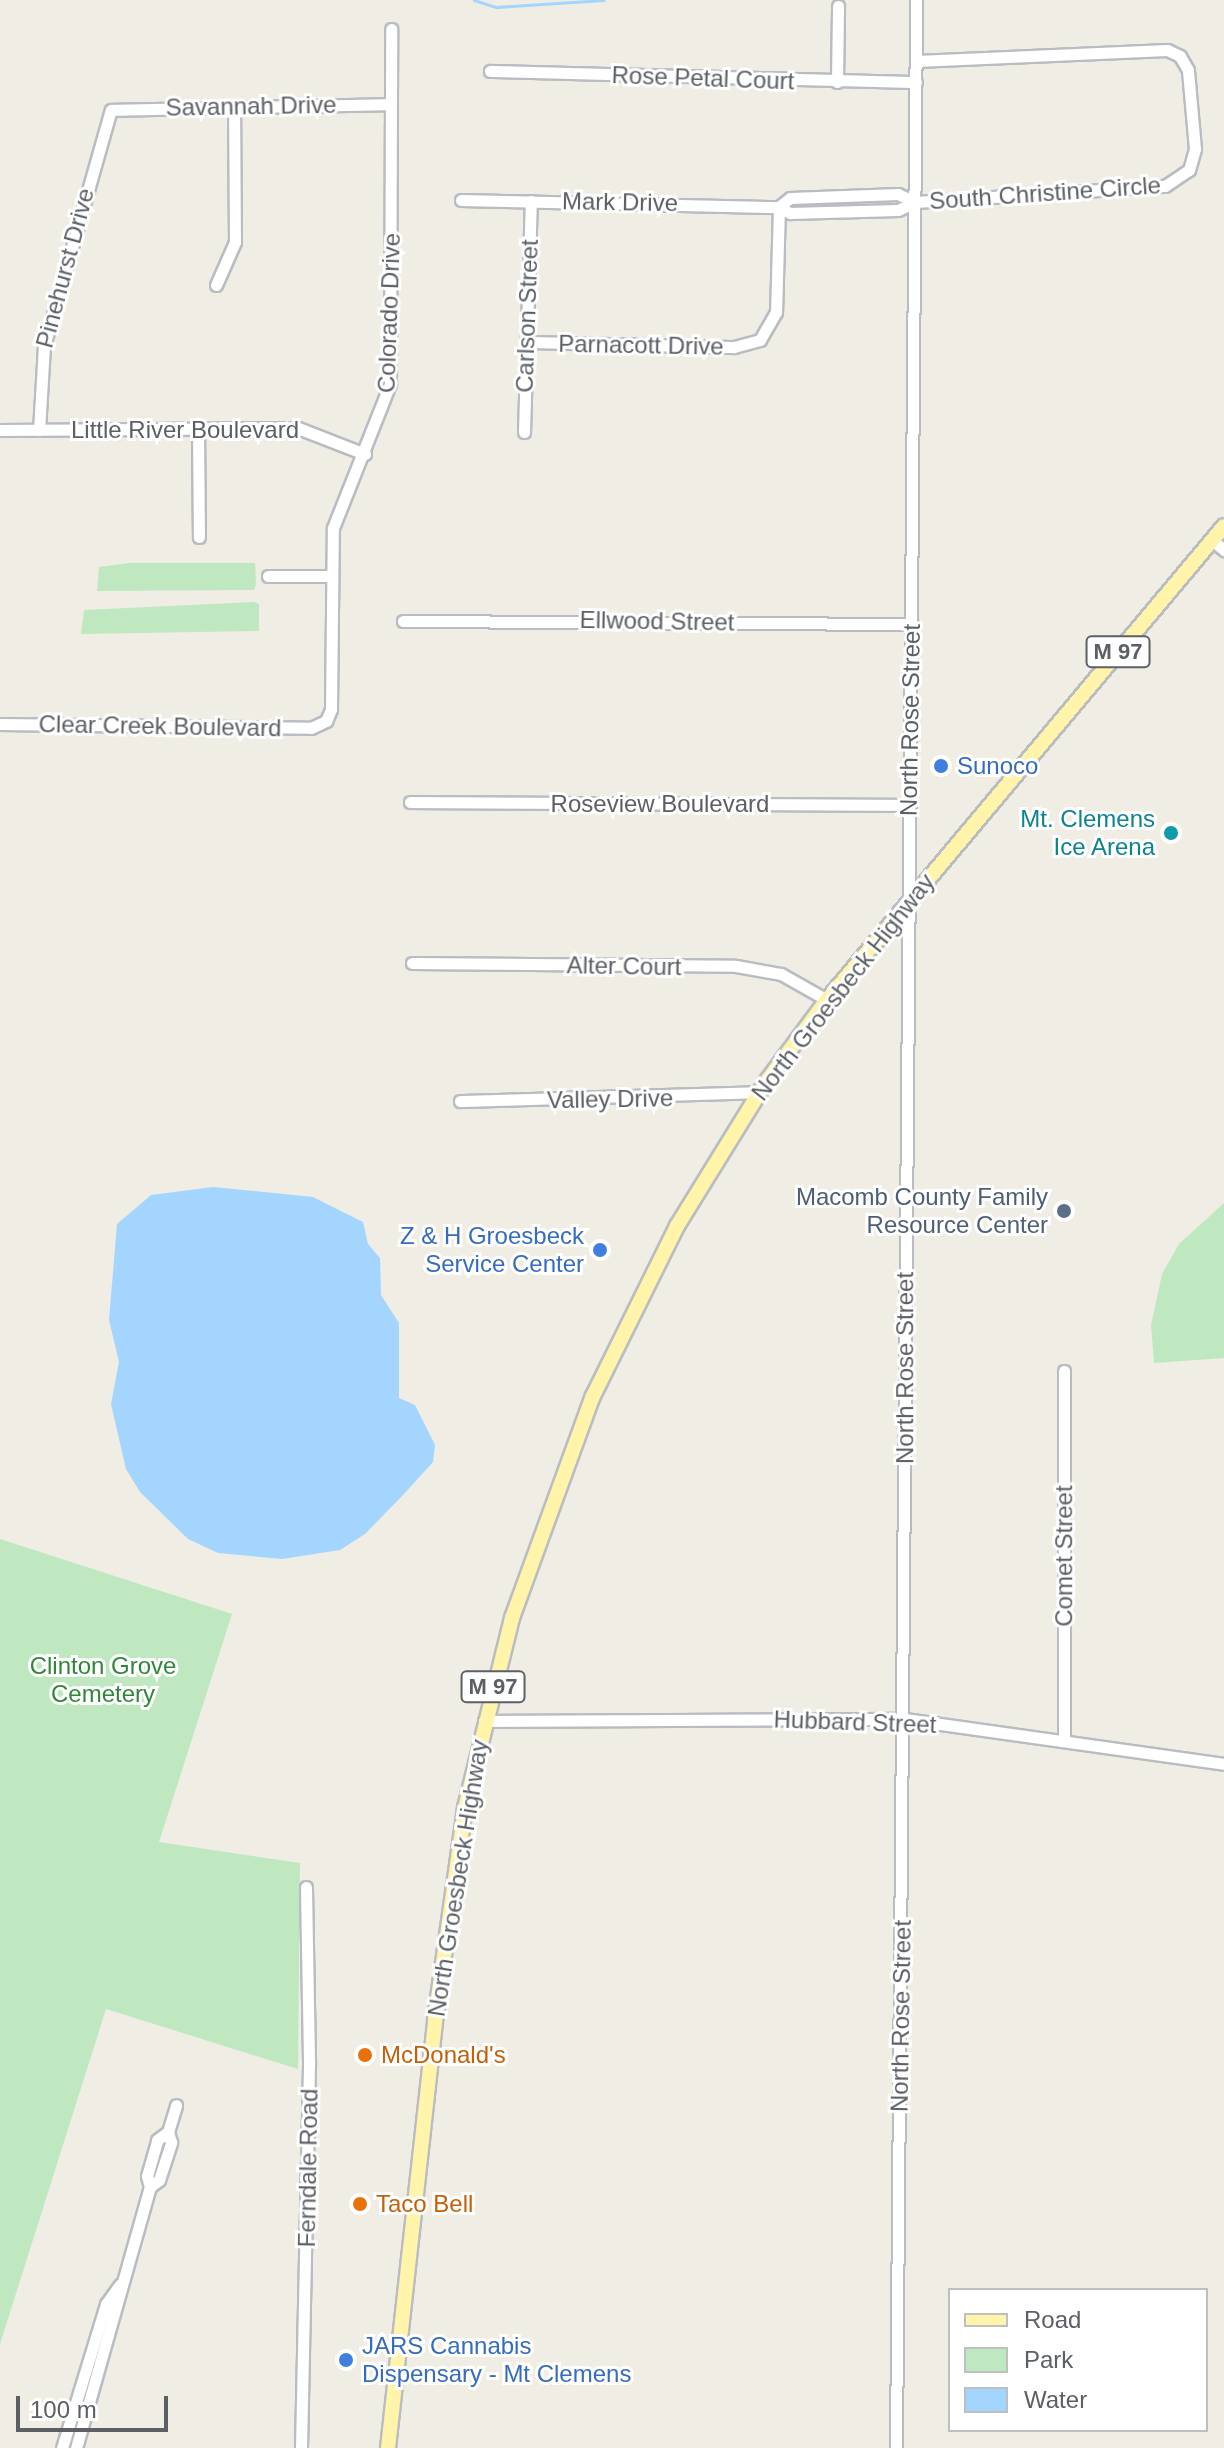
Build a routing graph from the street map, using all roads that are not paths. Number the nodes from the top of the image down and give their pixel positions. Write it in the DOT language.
graph roads {
  1 [pos="916,0"];
  2 [pos="838,6"];
  3 [pos="391,29"];
  4 [pos="916,61"];
  5 [pos="490,71"];
  6 [pos="837,82"];
  7 [pos="916,82"];
  8 [pos="391,104"];
  9 [pos="234,106"];
  10 [pos="111,110"];
  11 [pos="461,200"];
  12 [pos="531,201"];
  13 [pos="915,202"];
  14 [pos="779,207"];
  15 [pos="216,285"];
  16 [pos="526,342"];
  17 [pos="198,428"];
  18 [pos="0,430"];
  19 [pos="39,430"];
  20 [pos="524,432"];
  21 [pos="365,454"];
  22 [pos="1224,526"];
  23 [pos="199,537"];
  24 [pos="1212,540"];
  25 [pos="1224,550"];
  26 [pos="268,576"];
  27 [pos="332,576"];
  28 [pos="403,621"];
  29 [pos="912,624"];
  30 [pos="0,724"];
  31 [pos="320,726"];
  32 [pos="410,802"];
  33 [pos="910,805"];
  34 [pos="908,902"];
  35 [pos="412,963"];
  36 [pos="827,1000"];
  37 [pos="759,1092"];
  38 [pos="460,1101"];
  39 [pos="1064,1371"];
  40 [pos="905,1719"];
  41 [pos="484,1721"];
  42 [pos="1064,1741"];
  43 [pos="1224,1764"];
  44 [pos="306,1887"];
  45 [pos="176,2105"];
  46 [pos="120,2284"];
  47 [pos="62,2448"];
  48 [pos="76,2448"];
  49 [pos="301,2448"];
  50 [pos="388,2448"];
  51 [pos="896,2448"];
  1 -- 4 [label="street, North Rose Street"];
  2 -- 6 [label="street"];
  3 -- 8 [label="street, Colorado Drive"];
  4 -- 7 [label="street, North Rose Street"];
  4 -- 13 [label="street, South Christine Circle"];
  5 -- 6 [label="street, Rose Petal Court"];
  6 -- 7 [label="street, Rose Petal Court"];
  7 -- 13 [label="street, North Rose Street"];
  8 -- 9 [label="street, Savannah Drive"];
  8 -- 21 [label="street, Colorado Drive"];
  9 -- 10 [label="street, Savannah Drive"];
  9 -- 15 [label="street"];
  10 -- 19 [label="street, Pinehurst Drive"];
  11 -- 12 [label="street, Mark Drive"];
  12 -- 14 [label="street, Mark Drive"];
  12 -- 16 [label="street, Carlson Street"];
  13 -- 14 [label="street, Mark Drive"];
  13 -- 29 [label="street, North Rose Street"];
  14 -- 16 [label="street, Parnacott Drive"];
  16 -- 20 [label="street, Carlson Street"];
  17 -- 19 [label="street, Little River Boulevard"];
  17 -- 21 [label="street, Little River Boulevard"];
  17 -- 23 [label="street"];
  18 -- 19 [label="street, Little River Boulevard"];
  21 -- 27 [label="street, Colorado Drive"];
  22 -- 24 [label="main road, North Groesbeck Highway / M 97"];
  24 -- 25 [label="street"];
  24 -- 34 [label="main road, North Groesbeck Highway / M 97"];
  26 -- 27 [label="street"];
  27 -- 31 [label="street, Colorado Drive"];
  28 -- 29 [label="street, Ellwood Street"];
  29 -- 33 [label="street, North Rose Street"];
  30 -- 31 [label="street, Clear Creek Boulevard"];
  32 -- 33 [label="street, Roseview Boulevard"];
  33 -- 34 [label="street, North Rose Street"];
  34 -- 36 [label="main road, North Groesbeck Highway / M 97"];
  34 -- 40 [label="street, North Rose Street"];
  35 -- 36 [label="street, Alter Court"];
  36 -- 37 [label="main road, North Groesbeck Highway / M 97"];
  37 -- 38 [label="street, Valley Drive"];
  37 -- 41 [label="main road, North Groesbeck Highway / M 97"];
  39 -- 42 [label="street, Comet Street"];
  40 -- 41 [label="street, Hubbard Street"];
  40 -- 42 [label="street, Hubbard Street"];
  40 -- 51 [label="street, North Rose Street"];
  41 -- 50 [label="main road, North Groesbeck Highway / M 97"];
  42 -- 43 [label="street, Hubbard Street"];
  44 -- 49 [label="street, Ferndale Road"];
  45 -- 46 [label="street"];
  46 -- 47 [label="street"];
  46 -- 48 [label="street"];
}
